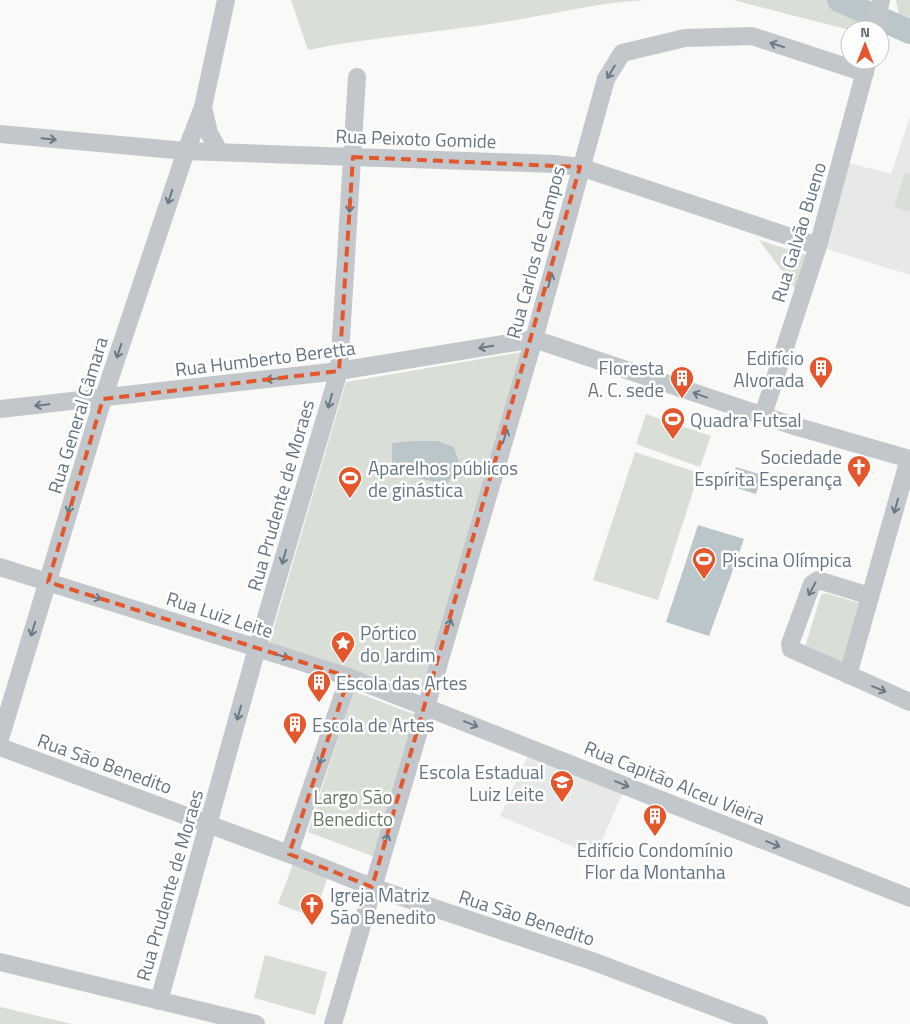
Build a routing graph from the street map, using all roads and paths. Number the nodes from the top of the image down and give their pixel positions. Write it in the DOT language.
graph roads {
  1 [pos="226,0"];
  2 [pos="881,0"];
  3 [pos="877,20"];
  4 [pos="840,60"];
  5 [pos="866,70"];
  6 [pos="357,77"];
  7 [pos="203,107"];
  8 [pos="0,134"];
  9 [pos="186,151"];
  10 [pos="219,152"];
  11 [pos="353,157"];
  12 [pos="580,167"];
  13 [pos="818,246"];
  14 [pos="534,339"];
  15 [pos="339,371"];
  16 [pos="103,399"];
  17 [pos="0,409"];
  18 [pos="763,415"];
  19 [pos="910,459"];
  20 [pos="0,567"];
  21 [pos="48,582"];
  22 [pos="870,596"];
  23 [pos="257,648"];
  24 [pos="848,675"];
  25 [pos="348,677"];
  26 [pos="910,702"];
  27 [pos="425,706"];
  28 [pos="0,739"];
  29 [pos="0,747"];
  30 [pos="208,824"];
  31 [pos="289,854"];
  32 [pos="372,887"];
  33 [pos="910,898"];
  34 [pos="0,962"];
  35 [pos="159,1001"];
  36 [pos="256,1024"];
  37 [pos="334,1024"];
  38 [pos="759,1024"];
  1 -- 7 [label="street, Rua General Câmara"];
  2 -- 3 [label="street"];
  4 -- 12 [label="street, Rua Carlos de Campos, one-way"];
  5 -- 13 [label="street, Rua Galvão Bueno"];
  6 -- 11 [label="street, Rua Prudente de Moraes"];
  7 -- 9 [label="street, Rua General Câmara"];
  7 -- 10 [label="street"];
  8 -- 9 [label="street, Rua Peixoto Gomide, one-way"];
  9 -- 10 [label="street, Rua Peixoto Gomide"];
  9 -- 16 [label="street, Rua General Câmara, one-way"];
  10 -- 11 [label="street, Rua Peixoto Gomide"];
  11 -- 12 [label="street, Rua Peixoto Gomide"];
  11 -- 15 [label="street, Rua Prudente de Moraes, one-way"];
  12 -- 13 [label="street, Rua Peixoto Gomide"];
  14 -- 12 [label="street, Rua Carlos de Campos, one-way"];
  13 -- 18 [label="street, Rua Galvão Bueno"];
  14 -- 15 [label="street, Rua Humberto Beretta, one-way"];
  18 -- 14 [label="street, one-way"];
  27 -- 14 [label="street, Rua Carlos de Campos, one-way"];
  15 -- 16 [label="street, Rua Humberto Beretta, one-way"];
  15 -- 23 [label="street, Rua Prudente de Moraes, one-way"];
  16 -- 17 [label="street, Rua Humberto Beretta, one-way"];
  16 -- 21 [label="street, Rua General Câmara, one-way"];
  18 -- 19 [label="street"];
  19 -- 22 [label="street, one-way"];
  20 -- 21 [label="street, Rua Luiz Leite"];
  21 -- 23 [label="street, Rua Luiz Leite, one-way"];
  21 -- 28 [label="street, Rua General Câmara, one-way"];
  22 -- 24 [label="street"];
  22 -- 24 [label="street, one-way"];
  23 -- 25 [label="street, Rua Luiz Leite, one-way"];
  23 -- 30 [label="street, Rua Prudente de Moraes, one-way"];
  24 -- 26 [label="street, one-way"];
  25 -- 27 [label="street, Rua Luiz Leite"];
  25 -- 31 [label="street, one-way"];
  32 -- 27 [label="street, Rua Carlos de Campos, one-way"];
  27 -- 33 [label="street, Rua Capitão Alceu Vieira, one-way"];
  29 -- 30 [label="street, Rua São Benedito"];
  30 -- 31 [label="street, Rua São Benedito"];
  30 -- 35 [label="street, Rua Prudente de Moraes"];
  31 -- 32 [label="street, Rua São Benedito"];
  32 -- 37 [label="street"];
  32 -- 38 [label="street, Rua São Benedito"];
  34 -- 35 [label="street"];
  35 -- 36 [label="street"];
}
